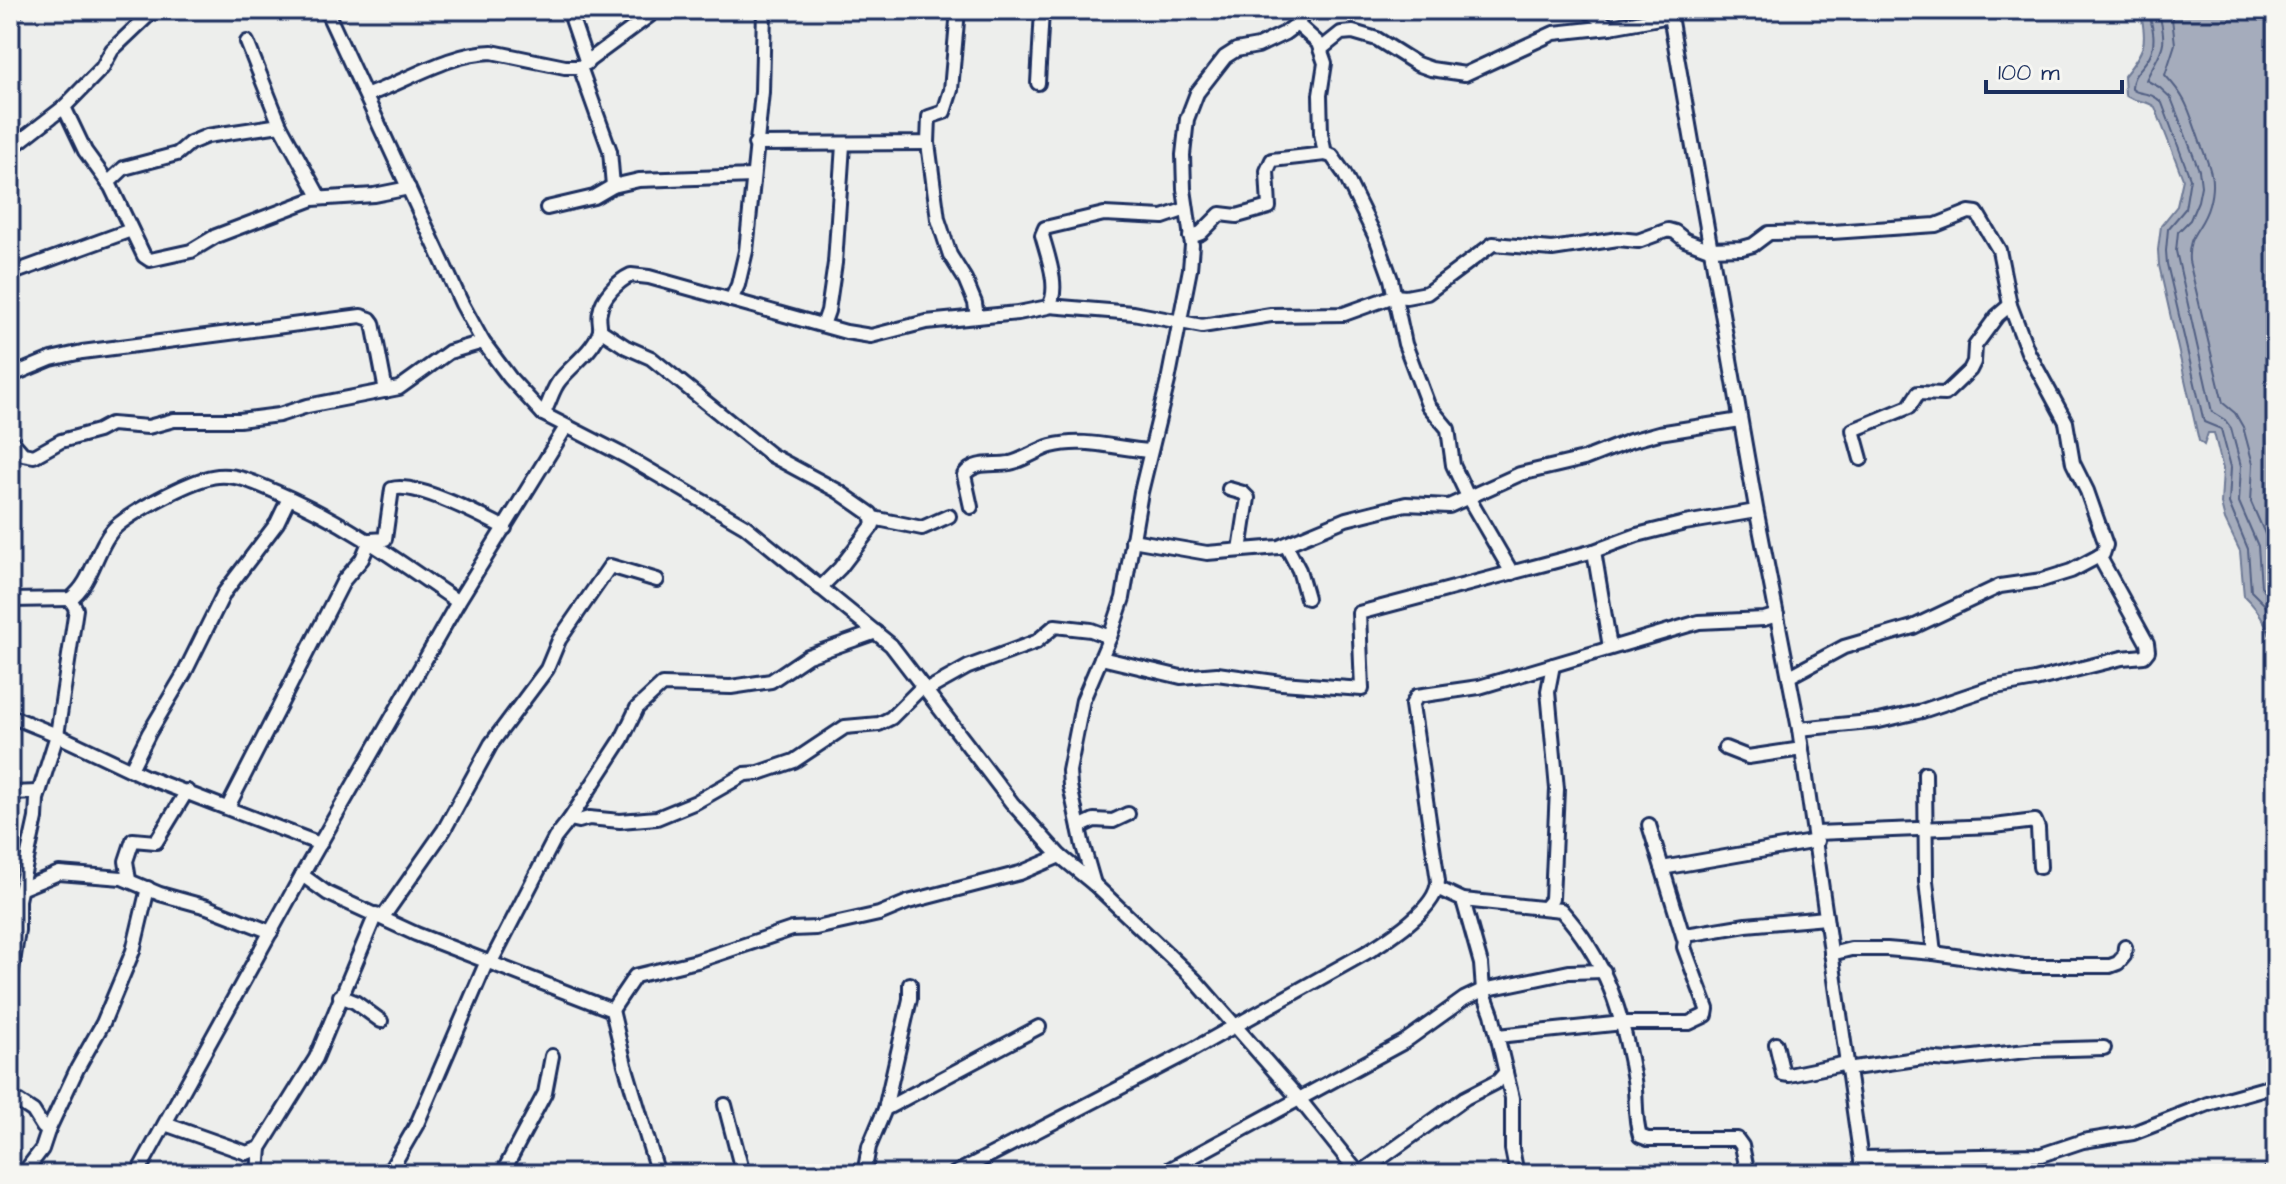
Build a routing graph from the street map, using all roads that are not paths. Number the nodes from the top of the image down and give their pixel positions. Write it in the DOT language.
graph roads {
  1 [pos="154,10"];
  2 [pos="326,10"];
  3 [pos="569,10"];
  4 [pos="764,10"];
  5 [pos="958,10"];
  6 [pos="1042,10"];
  7 [pos="1306,10"];
  8 [pos="1587,10"];
  9 [pos="652,12"];
  10 [pos="1670,13"];
  11 [pos="1297,24"];
  12 [pos="1610,27"];
  13 [pos="247,42"];
  14 [pos="1321,49"];
  15 [pos="583,65"];
  16 [pos="1038,83"];
  17 [pos="367,95"];
  18 [pos="64,107"];
  19 [pos="280,125"];
  20 [pos="928,143"];
  21 [pos="755,144"];
  22 [pos="843,145"];
  23 [pos="10,149"];
  24 [pos="1325,154"];
  25 [pos="753,176"];
  26 [pos="108,183"];
  27 [pos="613,186"];
  28 [pos="409,188"];
  29 [pos="320,198"];
  30 [pos="547,208"];
  31 [pos="1186,209"];
  32 [pos="131,230"];
  33 [pos="1190,237"];
  34 [pos="1709,249"];
  35 [pos="10,274"];
  36 [pos="1394,296"];
  37 [pos="731,300"];
  38 [pos="2010,305"];
  39 [pos="1049,306"];
  40 [pos="977,317"];
  41 [pos="1179,323"];
  42 [pos="823,325"];
  43 [pos="600,330"];
  44 [pos="483,342"];
  45 [pos="10,376"];
  46 [pos="386,391"];
  47 [pos="543,414"];
  48 [pos="1740,420"];
  49 [pos="566,427"];
  50 [pos="10,439"];
  51 [pos="1150,451"];
  52 [pos="1861,459"];
  53 [pos="1229,489"];
  54 [pos="289,498"];
  55 [pos="1469,499"];
  56 [pos="971,507"];
  57 [pos="1756,511"];
  58 [pos="949,516"];
  59 [pos="873,518"];
  60 [pos="505,528"];
  61 [pos="370,540"];
  62 [pos="1132,540"];
  63 [pos="1286,545"];
  64 [pos="1240,550"];
  65 [pos="1594,551"];
  66 [pos="2099,556"];
  67 [pos="1512,573"];
  68 [pos="657,580"];
  69 [pos="820,588"];
  70 [pos="1307,598"];
  71 [pos="70,599"];
  72 [pos="10,600"];
  73 [pos="458,602"];
  74 [pos="1777,615"];
  75 [pos="876,632"];
  76 [pos="1112,632"];
  77 [pos="1610,647"];
  78 [pos="1101,658"];
  79 [pos="1553,665"];
  80 [pos="1790,676"];
  81 [pos="925,688"];
  82 [pos="10,716"];
  83 [pos="1799,729"];
  84 [pos="57,735"];
  85 [pos="1725,748"];
  86 [pos="1802,749"];
  87 [pos="131,769"];
  88 [pos="1925,773"];
  89 [pos="187,791"];
  90 [pos="39,792"];
  91 [pos="10,793"];
  92 [pos="228,807"];
  93 [pos="1128,814"];
  94 [pos="570,819"];
  95 [pos="1649,825"];
  96 [pos="1079,827"];
  97 [pos="1925,829"];
  98 [pos="1816,837"];
  99 [pos="320,844"];
  100 [pos="1083,846"];
  101 [pos="1063,859"];
  102 [pos="2040,867"];
  103 [pos="1662,868"];
  104 [pos="25,869"];
  105 [pos="302,875"];
  106 [pos="37,880"];
  107 [pos="129,880"];
  108 [pos="1094,884"];
  109 [pos="148,888"];
  110 [pos="1437,888"];
  111 [pos="20,889"];
  112 [pos="1463,900"];
  113 [pos="1548,903"];
  114 [pos="14,906"];
  115 [pos="379,916"];
  116 [pos="1826,918"];
  117 [pos="271,932"];
  118 [pos="1684,939"];
  119 [pos="2125,947"];
  120 [pos="1934,953"];
  121 [pos="1831,954"];
  122 [pos="489,962"];
  123 [pos="1604,971"];
  124 [pos="10,983"];
  125 [pos="910,984"];
  126 [pos="1483,990"];
  127 [pos="340,996"];
  128 [pos="612,1010"];
  129 [pos="381,1021"];
  130 [pos="1623,1023"];
  131 [pos="1039,1027"];
  132 [pos="1235,1027"];
  133 [pos="1498,1036"];
  134 [pos="1776,1044"];
  135 [pos="2104,1048"];
  136 [pos="552,1056"];
  137 [pos="1847,1066"];
  138 [pos="1504,1079"];
  139 [pos="2276,1085"];
  140 [pos="10,1096"];
  141 [pos="1300,1100"];
  142 [pos="725,1105"];
  143 [pos="885,1109"];
  144 [pos="165,1124"];
  145 [pos="48,1131"];
  146 [pos="260,1148"];
  147 [pos="1861,1158"];
  148 [pos="1356,1173"];
  149 [pos="2276,1173"];
  150 [pos="23,1174"];
  151 [pos="137,1174"];
  152 [pos="258,1174"];
  153 [pos="388,1174"];
  154 [pos="502,1174"];
  155 [pos="658,1174"];
  156 [pos="743,1174"];
  157 [pos="864,1174"];
  158 [pos="954,1174"];
  159 [pos="1161,1174"];
  160 [pos="1517,1174"];
  161 [pos="1748,1174"];
  162 [pos="1863,1174"];
  163 [pos="2269,1174"];
  1 -- 18 [label="street"];
  2 -- 17 [label="street"];
  3 -- 15 [label="street"];
  4 -- 21 [label="street"];
  5 -- 20 [label="street"];
  6 -- 16 [label="street"];
  7 -- 11 [label="street"];
  8 -- 12 [label="street"];
  9 -- 15 [label="street"];
  10 -- 12 [label="street"];
  10 -- 34 [label="street"];
  11 -- 14 [label="street"];
  11 -- 31 [label="street"];
  12 -- 14 [label="street"];
  13 -- 19 [label="street"];
  14 -- 24 [label="street"];
  15 -- 17 [label="street"];
  15 -- 27 [label="street"];
  17 -- 28 [label="street"];
  18 -- 23 [label="street"];
  18 -- 26 [label="street"];
  19 -- 26 [label="street"];
  19 -- 29 [label="street"];
  20 -- 22 [label="street"];
  20 -- 40 [label="street"];
  21 -- 22 [label="street"];
  21 -- 25 [label="street"];
  22 -- 42 [label="street"];
  24 -- 33 [label="street"];
  24 -- 36 [label="street"];
  25 -- 27 [label="street"];
  25 -- 37 [label="street"];
  26 -- 32 [label="street"];
  27 -- 30 [label="street"];
  28 -- 29 [label="street"];
  28 -- 44 [label="street"];
  29 -- 32 [label="street"];
  31 -- 33 [label="street"];
  31 -- 39 [label="street"];
  32 -- 35 [label="street"];
  33 -- 41 [label="street"];
  34 -- 36 [label="street"];
  34 -- 38 [label="street"];
  34 -- 48 [label="street"];
  36 -- 41 [label="street"];
  36 -- 55 [label="street"];
  37 -- 42 [label="street"];
  37 -- 43 [label="street"];
  38 -- 52 [label="street"];
  38 -- 66 [label="street"];
  39 -- 40 [label="street"];
  39 -- 41 [label="street"];
  40 -- 42 [label="street"];
  41 -- 51 [label="street"];
  43 -- 47 [label="street"];
  43 -- 59 [label="street"];
  44 -- 46 [label="street"];
  44 -- 47 [label="street"];
  45 -- 46 [label="street"];
  46 -- 50 [label="street"];
  47 -- 49 [label="street"];
  48 -- 55 [label="street"];
  48 -- 57 [label="street"];
  49 -- 60 [label="street"];
  49 -- 69 [label="street"];
  51 -- 56 [label="street"];
  51 -- 62 [label="street"];
  53 -- 64 [label="street"];
  54 -- 61 [label="street"];
  54 -- 71 [label="street"];
  54 -- 87 [label="street"];
  55 -- 63 [label="street"];
  55 -- 67 [label="street"];
  57 -- 65 [label="street"];
  57 -- 74 [label="street"];
  58 -- 59 [label="street"];
  59 -- 69 [label="street"];
  60 -- 61 [label="street"];
  60 -- 73 [label="street"];
  61 -- 73 [label="street"];
  61 -- 92 [label="street"];
  62 -- 64 [label="street"];
  62 -- 76 [label="street"];
  63 -- 64 [label="street"];
  63 -- 70 [label="street"];
  65 -- 67 [label="street"];
  65 -- 77 [label="street"];
  66 -- 80 [label="street"];
  66 -- 83 [label="street"];
  67 -- 78 [label="street"];
  68 -- 115 [label="street"];
  69 -- 75 [label="street"];
  71 -- 72 [label="street"];
  71 -- 84 [label="street"];
  73 -- 99 [label="street"];
  74 -- 77 [label="street"];
  74 -- 80 [label="street"];
  75 -- 81 [label="street"];
  75 -- 94 [label="street"];
  76 -- 78 [label="street"];
  76 -- 81 [label="street"];
  77 -- 79 [label="street"];
  78 -- 96 [label="street"];
  79 -- 110 [label="street"];
  79 -- 113 [label="street"];
  80 -- 83 [label="street"];
  81 -- 94 [label="street"];
  81 -- 101 [label="street"];
  82 -- 84 [label="street"];
  83 -- 86 [label="street"];
  84 -- 87 [label="street"];
  84 -- 90 [label="street"];
  85 -- 86 [label="street"];
  86 -- 98 [label="street"];
  87 -- 89 [label="street"];
  88 -- 97 [label="street"];
  89 -- 92 [label="street"];
  89 -- 107 [label="street"];
  90 -- 91 [label="street"];
  90 -- 104 [label="street"];
  92 -- 99 [label="street"];
  93 -- 96 [label="street"];
  94 -- 122 [label="street"];
  95 -- 103 [label="street"];
  96 -- 100 [label="street"];
  97 -- 98 [label="street"];
  97 -- 102 [label="street"];
  97 -- 120 [label="street"];
  98 -- 103 [label="street"];
  98 -- 116 [label="street"];
  99 -- 105 [label="street"];
  100 -- 101 [label="street"];
  100 -- 108 [label="street"];
  101 -- 108 [label="street"];
  101 -- 128 [label="street"];
  103 -- 118 [label="street"];
  104 -- 106 [label="street"];
  104 -- 111 [label="street"];
  105 -- 115 [label="street"];
  105 -- 117 [label="street"];
  106 -- 107 [label="street"];
  106 -- 111 [label="street"];
  107 -- 109 [label="street"];
  108 -- 132 [label="street"];
  109 -- 117 [label="street"];
  109 -- 145 [label="street"];
  110 -- 112 [label="street"];
  110 -- 132 [label="street"];
  111 -- 114 [label="street"];
  112 -- 113 [label="street"];
  112 -- 126 [label="street"];
  113 -- 123 [label="street"];
  114 -- 124 [label="street"];
  115 -- 122 [label="street"];
  115 -- 127 [label="street"];
  116 -- 118 [label="street"];
  116 -- 121 [label="street"];
  117 -- 144 [label="street"];
  118 -- 130 [label="street"];
  119 -- 120 [label="street"];
  120 -- 121 [label="street"];
  121 -- 137 [label="street"];
  122 -- 128 [label="street"];
  122 -- 153 [label="street"];
  123 -- 126 [label="street"];
  123 -- 130 [label="street"];
  125 -- 143 [label="street"];
  126 -- 133 [label="street"];
  126 -- 141 [label="street"];
  127 -- 129 [label="street"];
  127 -- 146 [label="street"];
  128 -- 155 [label="street"];
  130 -- 133 [label="street"];
  130 -- 161 [label="street"];
  131 -- 143 [label="street"];
  132 -- 141 [label="street"];
  132 -- 158 [label="street"];
  133 -- 138 [label="street"];
  134 -- 137 [label="street"];
  135 -- 137 [label="street"];
  136 -- 154 [label="street"];
  137 -- 147 [label="street"];
  138 -- 148 [label="street"];
  138 -- 160 [label="street"];
  139 -- 147 [label="street"];
  140 -- 145 [label="street"];
  141 -- 148 [label="street"];
  141 -- 159 [label="street"];
  142 -- 156 [label="street"];
  143 -- 157 [label="street"];
  144 -- 146 [label="street"];
  144 -- 151 [label="street"];
  145 -- 150 [label="street"];
  146 -- 152 [label="street"];
  147 -- 162 [label="street"];
  149 -- 163 [label="street"];
}
